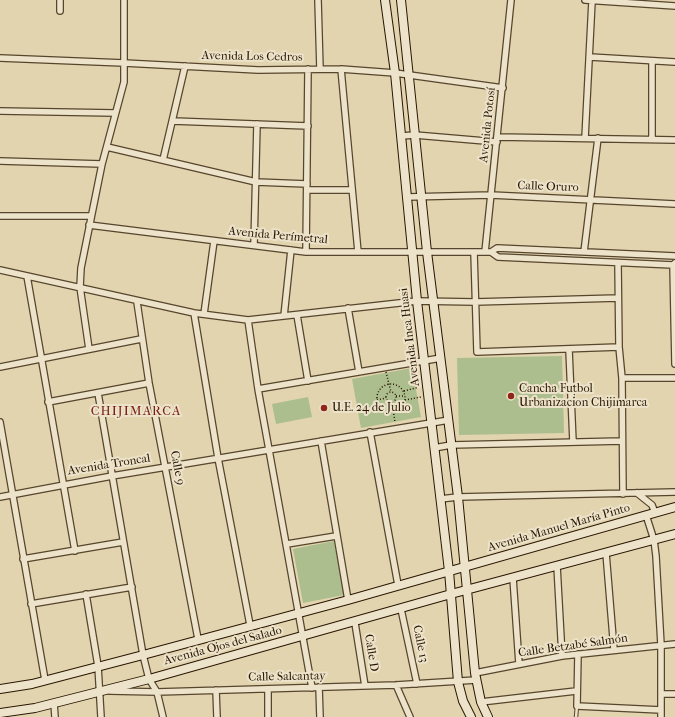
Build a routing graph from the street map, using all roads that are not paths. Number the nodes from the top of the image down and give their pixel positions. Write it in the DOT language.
graph roads {
  1 [pos="60,0"];
  2 [pos="124,0"];
  3 [pos="318,0"];
  4 [pos="385,0"];
  5 [pos="400,0"];
  6 [pos="511,0"];
  7 [pos="589,0"];
  8 [pos="606,1"];
  9 [pos="668,3"];
  10 [pos="675,6"];
  11 [pos="60,11"];
  12 [pos="590,57"];
  13 [pos="0,58"];
  14 [pos="652,60"];
  15 [pos="124,62"];
  16 [pos="675,62"];
  17 [pos="185,66"];
  18 [pos="308,69"];
  19 [pos="320,69"];
  20 [pos="341,70"];
  21 [pos="395,73"];
  22 [pos="410,75"];
  23 [pos="503,88"];
  24 [pos="0,111"];
  25 [pos="115,113"];
  26 [pos="173,121"];
  27 [pos="257,124"];
  28 [pos="308,126"];
  29 [pos="415,135"];
  30 [pos="401,136"];
  31 [pos="586,138"];
  32 [pos="598,138"];
  33 [pos="652,139"];
  34 [pos="497,140"];
  35 [pos="675,140"];
  36 [pos="107,147"];
  37 [pos="163,160"];
  38 [pos="0,161"];
  39 [pos="102,164"];
  40 [pos="256,182"];
  41 [pos="307,187"];
  42 [pos="352,190"];
  43 [pos="421,196"];
  44 [pos="491,196"];
  45 [pos="407,197"];
  46 [pos="589,200"];
  47 [pos="675,204"];
  48 [pos="0,216"];
  49 [pos="91,216"];
  50 [pos="89,225"];
  51 [pos="214,241"];
  52 [pos="254,245"];
  53 [pos="291,250"];
  54 [pos="306,252"];
  55 [pos="358,252"];
  56 [pos="413,252"];
  57 [pos="427,252"];
  58 [pos="474,252"];
  59 [pos="488,252"];
  60 [pos="584,252"];
  61 [pos="675,256"];
  62 [pos="618,263"];
  63 [pos="674,264"];
  64 [pos="0,270"];
  65 [pos="27,276"];
  66 [pos="80,287"];
  67 [pos="618,298"];
  68 [pos="417,301"];
  69 [pos="137,302"];
  70 [pos="475,302"];
  71 [pos="434,303"];
  72 [pos="674,306"];
  73 [pos="348,308"];
  74 [pos="194,313"];
  75 [pos="204,314"];
  76 [pos="297,314"];
  77 [pos="284,316"];
  78 [pos="248,320"];
  79 [pos="141,339"];
  80 [pos="619,347"];
  81 [pos="89,349"];
  82 [pos="570,350"];
  83 [pos="442,358"];
  84 [pos="41,360"];
  85 [pos="425,360"];
  86 [pos="675,364"];
  87 [pos="0,367"];
  88 [pos="359,372"];
  89 [pos="622,378"];
  90 [pos="675,378"];
  91 [pos="308,381"];
  92 [pos="148,383"];
  93 [pos="258,389"];
  94 [pos="98,393"];
  95 [pos="48,402"];
  96 [pos="449,420"];
  97 [pos="0,422"];
  98 [pos="431,422"];
  99 [pos="370,432"];
  100 [pos="321,441"];
  101 [pos="622,441"];
  102 [pos="573,442"];
  103 [pos="452,445"];
  104 [pos="434,448"];
  105 [pos="269,450"];
  106 [pos="218,458"];
  107 [pos="166,467"];
  108 [pos="112,476"];
  109 [pos="63,484"];
  110 [pos="675,492"];
  111 [pos="636,493"];
  112 [pos="623,494"];
  113 [pos="12,495"];
  114 [pos="0,497"];
  115 [pos="458,497"];
  116 [pos="440,499"];
  117 [pos="675,507"];
  118 [pos="655,513"];
  119 [pos="646,516"];
  120 [pos="675,534"];
  121 [pos="336,536"];
  122 [pos="654,540"];
  123 [pos="123,542"];
  124 [pos="287,544"];
  125 [pos="74,551"];
  126 [pos="606,552"];
  127 [pos="23,559"];
  128 [pos="557,566"];
  129 [pos="466,567"];
  130 [pos="449,571"];
  131 [pos="513,578"];
  132 [pos="398,585"];
  133 [pos="132,587"];
  134 [pos="468,590"];
  135 [pos="86,594"];
  136 [pos="450,594"];
  137 [pos="348,600"];
  138 [pos="31,604"];
  139 [pos="401,609"];
  140 [pos="299,612"];
  141 [pos="355,623"];
  142 [pos="250,625"];
  143 [pos="303,636"];
  144 [pos="198,639"];
  145 [pos="675,644"];
  146 [pos="661,645"];
  147 [pos="614,650"];
  148 [pos="578,654"];
  149 [pos="144,655"];
  150 [pos="562,656"];
  151 [pos="519,664"];
  152 [pos="98,666"];
  153 [pos="475,677"];
  154 [pos="149,679"];
  155 [pos="45,680"];
  156 [pos="458,682"];
  157 [pos="417,684"];
  158 [pos="365,686"];
  159 [pos="396,686"];
  160 [pos="312,688"];
  161 [pos="319,688"];
  162 [pos="0,689"];
  163 [pos="268,689"];
  164 [pos="216,690"];
  165 [pos="100,691"];
  166 [pos="576,691"];
  167 [pos="157,692"];
  168 [pos="661,694"];
  169 [pos="675,694"];
  170 [pos="481,702"];
  171 [pos="54,703"];
  172 [pos="577,706"];
  173 [pos="661,710"];
  174 [pos="0,712"];
  175 [pos="55,717"];
  176 [pos="101,717"];
  177 [pos="164,717"];
  178 [pos="217,717"];
  179 [pos="268,717"];
  180 [pos="320,717"];
  181 [pos="410,717"];
  182 [pos="471,717"];
  183 [pos="488,717"];
  184 [pos="576,717"];
  185 [pos="661,717"];
  1 -- 11 [label="street"];
  2 -- 15 [label="street"];
  3 -- 19 [label="street"];
  4 -- 21 [label="street, Avenida Inca Huasi"];
  5 -- 22 [label="street"];
  6 -- 23 [label="street, Avenida Potosí"];
  7 -- 8 [label="street"];
  7 -- 12 [label="street"];
  8 -- 9 [label="street"];
  9 -- 10 [label="street"];
  12 -- 14 [label="street"];
  12 -- 31 [label="street"];
  13 -- 15 [label="street, Avenida Los Cedros"];
  14 -- 16 [label="street"];
  14 -- 33 [label="street"];
  15 -- 17 [label="street, Avenida Los Cedros"];
  15 -- 25 [label="street"];
  17 -- 18 [label="street, Avenida Los Cedros"];
  17 -- 26 [label="street"];
  18 -- 19 [label="street, Avenida Los Cedros"];
  18 -- 28 [label="street"];
  19 -- 20 [label="street, Avenida Los Cedros"];
  20 -- 21 [label="street, Avenida Los Cedros"];
  20 -- 42 [label="street"];
  21 -- 22 [label="street, Avenida Los Cedros"];
  21 -- 30 [label="street, Avenida Inca Huasi"];
  22 -- 23 [label="street, Avenida Los Cedros"];
  22 -- 29 [label="street"];
  23 -- 34 [label="street, Avenida Potosí"];
  24 -- 25 [label="street"];
  25 -- 36 [label="street"];
  26 -- 27 [label="street"];
  26 -- 37 [label="street"];
  27 -- 28 [label="street"];
  27 -- 40 [label="street"];
  28 -- 41 [label="street"];
  29 -- 30 [label="street"];
  29 -- 34 [label="street"];
  29 -- 43 [label="street"];
  30 -- 45 [label="street, Avenida Inca Huasi"];
  31 -- 32 [label="street"];
  31 -- 34 [label="street"];
  32 -- 33 [label="street"];
  32 -- 46 [label="street"];
  33 -- 35 [label="street"];
  34 -- 44 [label="street, Avenida Potosí"];
  36 -- 37 [label="street"];
  36 -- 39 [label="street"];
  37 -- 40 [label="street"];
  38 -- 39 [label="street"];
  39 -- 49 [label="street"];
  40 -- 41 [label="street"];
  40 -- 52 [label="street"];
  41 -- 42 [label="street"];
  41 -- 54 [label="street"];
  42 -- 55 [label="street"];
  43 -- 44 [label="street, Calle Oruro"];
  43 -- 45 [label="street, Calle Oruro"];
  43 -- 57 [label="street"];
  44 -- 46 [label="street, Calle Oruro"];
  44 -- 59 [label="street, Avenida Potosí"];
  45 -- 56 [label="street, Avenida Inca Huasi"];
  46 -- 47 [label="street, Calle Oruro"];
  46 -- 60 [label="street"];
  48 -- 49 [label="street"];
  49 -- 50 [label="street"];
  50 -- 51 [label="street, Avenida Perímetral"];
  50 -- 66 [label="street"];
  51 -- 52 [label="street, Avenida Perímetral"];
  51 -- 75 [label="street"];
  52 -- 53 [label="street, Avenida Perímetral"];
  53 -- 54 [label="street, Avenida Perímetral"];
  53 -- 77 [label="street"];
  54 -- 55 [label="street, Avenida Perímetral"];
  55 -- 56 [label="street, Avenida Perímetral"];
  56 -- 57 [label="street, Avenida Perímetral"];
  56 -- 68 [label="street, Avenida Inca Huasi"];
  57 -- 58 [label="street, Avenida Perímetral"];
  57 -- 71 [label="street"];
  58 -- 59 [label="street, Avenida Perímetral"];
  58 -- 70 [label="street"];
  59 -- 60 [label="street"];
  59 -- 62 [label="street"];
  60 -- 61 [label="street"];
  62 -- 63 [label="street"];
  62 -- 67 [label="street"];
  63 -- 72 [label="street"];
  64 -- 65 [label="street"];
  65 -- 66 [label="street"];
  65 -- 84 [label="street"];
  66 -- 69 [label="street"];
  66 -- 81 [label="street"];
  67 -- 70 [label="street"];
  67 -- 80 [label="street"];
  68 -- 71 [label="street"];
  68 -- 73 [label="street"];
  68 -- 85 [label="street, Avenida Inca Huasi"];
  69 -- 74 [label="street"];
  69 -- 79 [label="street, Calle 9"];
  70 -- 71 [label="street"];
  70 -- 82 [label="street"];
  71 -- 83 [label="street"];
  72 -- 86 [label="street"];
  73 -- 76 [label="street"];
  73 -- 88 [label="street"];
  74 -- 75 [label="street"];
  74 -- 106 [label="street"];
  75 -- 78 [label="street"];
  76 -- 77 [label="street"];
  76 -- 91 [label="street"];
  77 -- 78 [label="street"];
  78 -- 93 [label="street"];
  79 -- 81 [label="street"];
  79 -- 92 [label="street, Calle 9"];
  80 -- 82 [label="street"];
  80 -- 89 [label="street"];
  81 -- 84 [label="street"];
  82 -- 102 [label="street"];
  83 -- 85 [label="street"];
  83 -- 96 [label="street"];
  84 -- 87 [label="street"];
  84 -- 95 [label="street"];
  85 -- 88 [label="street"];
  85 -- 98 [label="street, Avenida Inca Huasi"];
  88 -- 91 [label="street"];
  89 -- 90 [label="street"];
  89 -- 101 [label="street"];
  91 -- 93 [label="street"];
  92 -- 94 [label="street"];
  92 -- 107 [label="street, Calle 9"];
  93 -- 105 [label="street"];
  94 -- 95 [label="street"];
  94 -- 108 [label="street"];
  95 -- 109 [label="street"];
  96 -- 98 [label="street, Avenida Troncal"];
  96 -- 103 [label="street"];
  97 -- 113 [label="street"];
  98 -- 99 [label="street, Avenida Troncal"];
  98 -- 104 [label="street, Avenida Inca Huasi"];
  99 -- 100 [label="street, Avenida Troncal"];
  99 -- 132 [label="street"];
  100 -- 105 [label="street, Avenida Troncal"];
  100 -- 121 [label="street"];
  101 -- 102 [label="street"];
  101 -- 112 [label="street"];
  102 -- 103 [label="street"];
  103 -- 104 [label="street"];
  103 -- 115 [label="street"];
  104 -- 116 [label="street, Avenida Inca Huasi"];
  105 -- 106 [label="street, Avenida Troncal"];
  105 -- 124 [label="street"];
  106 -- 107 [label="street, Avenida Troncal"];
  106 -- 142 [label="street"];
  107 -- 108 [label="street, Avenida Troncal"];
  107 -- 144 [label="street, Calle 9"];
  108 -- 109 [label="street, Avenida Troncal"];
  108 -- 123 [label="street"];
  109 -- 113 [label="street, Avenida Troncal"];
  109 -- 125 [label="street"];
  110 -- 111 [label="street"];
  111 -- 112 [label="street"];
  111 -- 118 [label="street"];
  112 -- 115 [label="street"];
  113 -- 114 [label="street, Avenida Troncal"];
  113 -- 127 [label="street"];
  115 -- 116 [label="street"];
  115 -- 129 [label="street"];
  116 -- 130 [label="street, Avenida Inca Huasi"];
  117 -- 118 [label="street, Avenida Manuel María Pinto"];
  118 -- 119 [label="street, Avenida Manuel María Pinto"];
  119 -- 122 [label="street"];
  119 -- 129 [label="street, Avenida Manuel María Pinto"];
  120 -- 122 [label="street"];
  121 -- 124 [label="street"];
  121 -- 137 [label="street"];
  122 -- 126 [label="street"];
  122 -- 146 [label="street"];
  123 -- 125 [label="street"];
  123 -- 133 [label="street"];
  124 -- 140 [label="street"];
  125 -- 127 [label="street"];
  126 -- 128 [label="street"];
  126 -- 147 [label="street"];
  127 -- 138 [label="street"];
  128 -- 131 [label="street"];
  128 -- 150 [label="street"];
  129 -- 130 [label="street, Avenida Manuel María Pinto"];
  129 -- 134 [label="street"];
  130 -- 132 [label="street, Avenida Ojos del Salado"];
  130 -- 136 [label="street, Avenida Inca Huasi"];
  131 -- 134 [label="street"];
  131 -- 151 [label="street"];
  132 -- 137 [label="street, Avenida Ojos del Salado"];
  133 -- 135 [label="street"];
  133 -- 149 [label="street"];
  134 -- 136 [label="street"];
  134 -- 153 [label="street"];
  135 -- 138 [label="street"];
  135 -- 152 [label="street"];
  136 -- 139 [label="street, Avenida Ojos del Salado"];
  136 -- 156 [label="street, Avenida Inca Huasi"];
  137 -- 140 [label="street, Avenida Ojos del Salado"];
  138 -- 155 [label="street"];
  139 -- 141 [label="street, Avenida Ojos del Salado"];
  139 -- 157 [label="street, Calle 13"];
  140 -- 142 [label="street, Avenida Ojos del Salado"];
  140 -- 143 [label="street"];
  141 -- 143 [label="street, Avenida Ojos del Salado"];
  141 -- 158 [label="street, Calle D"];
  142 -- 144 [label="street, Avenida Ojos del Salado"];
  143 -- 154 [label="street, Avenida Ojos del Salado"];
  143 -- 160 [label="street"];
  144 -- 149 [label="street, Avenida Ojos del Salado"];
  145 -- 146 [label="street, Calle Betzabé Salmón"];
  146 -- 147 [label="street, Calle Betzabé Salmón"];
  146 -- 168 [label="street"];
  147 -- 148 [label="street, Calle Betzabé Salmón"];
  148 -- 150 [label="street, Calle Betzabé Salmón"];
  148 -- 166 [label="street"];
  149 -- 152 [label="street, Avenida Ojos del Salado"];
  149 -- 154 [label="street"];
  150 -- 151 [label="street, Calle Betzabé Salmón"];
  151 -- 153 [label="street, Calle Betzabé Salmón"];
  152 -- 155 [label="street, Avenida Ojos del Salado"];
  152 -- 165 [label="street"];
  153 -- 156 [label="street, Calle Salcantay"];
  153 -- 170 [label="street"];
  154 -- 165 [label="street, Avenida Ojos del Salado"];
  154 -- 167 [label="street"];
  155 -- 162 [label="street, Avenida Ojos del Salado"];
  156 -- 157 [label="street, Calle Salcantay"];
  156 -- 182 [label="street, Avenida Inca Huasi"];
  157 -- 159 [label="street, Calle Salcantay"];
  158 -- 159 [label="street, Calle Salcantay"];
  158 -- 161 [label="street, Calle Salcantay"];
  159 -- 181 [label="street"];
  160 -- 161 [label="street, Calle Salcantay"];
  160 -- 163 [label="street, Calle Salcantay"];
  161 -- 180 [label="street"];
  163 -- 164 [label="street, Calle Salcantay"];
  163 -- 179 [label="street"];
  164 -- 167 [label="street, Calle Salcantay"];
  164 -- 178 [label="street"];
  165 -- 167 [label="street, Calle Salcantay"];
  165 -- 171 [label="street, Avenida Ojos del Salado"];
  165 -- 176 [label="street"];
  166 -- 170 [label="street"];
  166 -- 172 [label="street"];
  167 -- 177 [label="street"];
  168 -- 169 [label="street"];
  168 -- 173 [label="street"];
  170 -- 183 [label="street"];
  171 -- 174 [label="street, Avenida Ojos del Salado"];
  171 -- 175 [label="street"];
  172 -- 173 [label="street"];
  172 -- 184 [label="lane"];
  173 -- 185 [label="street"];
}
